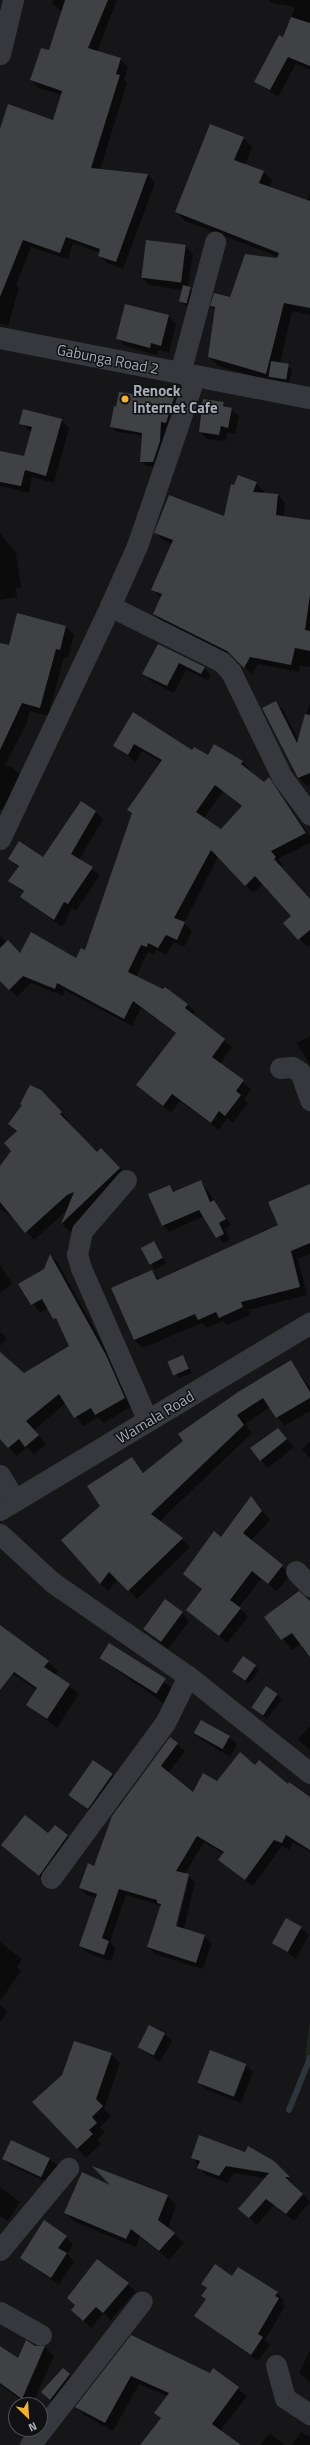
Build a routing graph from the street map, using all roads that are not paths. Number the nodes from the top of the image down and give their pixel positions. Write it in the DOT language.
graph roads {
  1 [pos="13,0"];
  2 [pos="0,54"];
  3 [pos="215,242"];
  4 [pos="0,338"];
  5 [pos="188,374"];
  6 [pos="310,398"];
  7 [pos="110,606"];
  8 [pos="310,815"];
  9 [pos="0,839"];
  10 [pos="280,1068"];
  11 [pos="310,1100"];
  12 [pos="126,1180"];
  13 [pos="310,1324"];
  14 [pos="148,1421"];
  15 [pos="0,1475"];
  16 [pos="7,1505"];
  17 [pos="0,1534"];
  18 [pos="188,1676"];
  19 [pos="310,1773"];
  20 [pos="51,1878"];
  21 [pos="68,2168"];
  22 [pos="0,2250"];
  23 [pos="142,2301"];
  24 [pos="0,2312"];
  25 [pos="41,2335"];
  26 [pos="276,2365"];
  27 [pos="310,2414"];
  28 [pos="30,2445"];
  1 -- 2 [label="street"];
  3 -- 5 [label="street"];
  4 -- 5 [label="street, Gabunga Road 2"];
  5 -- 6 [label="street, Gabunga Road 2"];
  5 -- 7 [label="street"];
  7 -- 8 [label="street"];
  7 -- 9 [label="street"];
  10 -- 11 [label="street"];
  12 -- 14 [label="street"];
  13 -- 14 [label="street, Wamala Road"];
  14 -- 16 [label="street, Wamala Road"];
  15 -- 16 [label="street"];
  17 -- 18 [label="street"];
  18 -- 19 [label="street"];
  18 -- 20 [label="street"];
  21 -- 22 [label="street"];
  23 -- 28 [label="street"];
  24 -- 25 [label="street"];
  26 -- 27 [label="street"];
}
